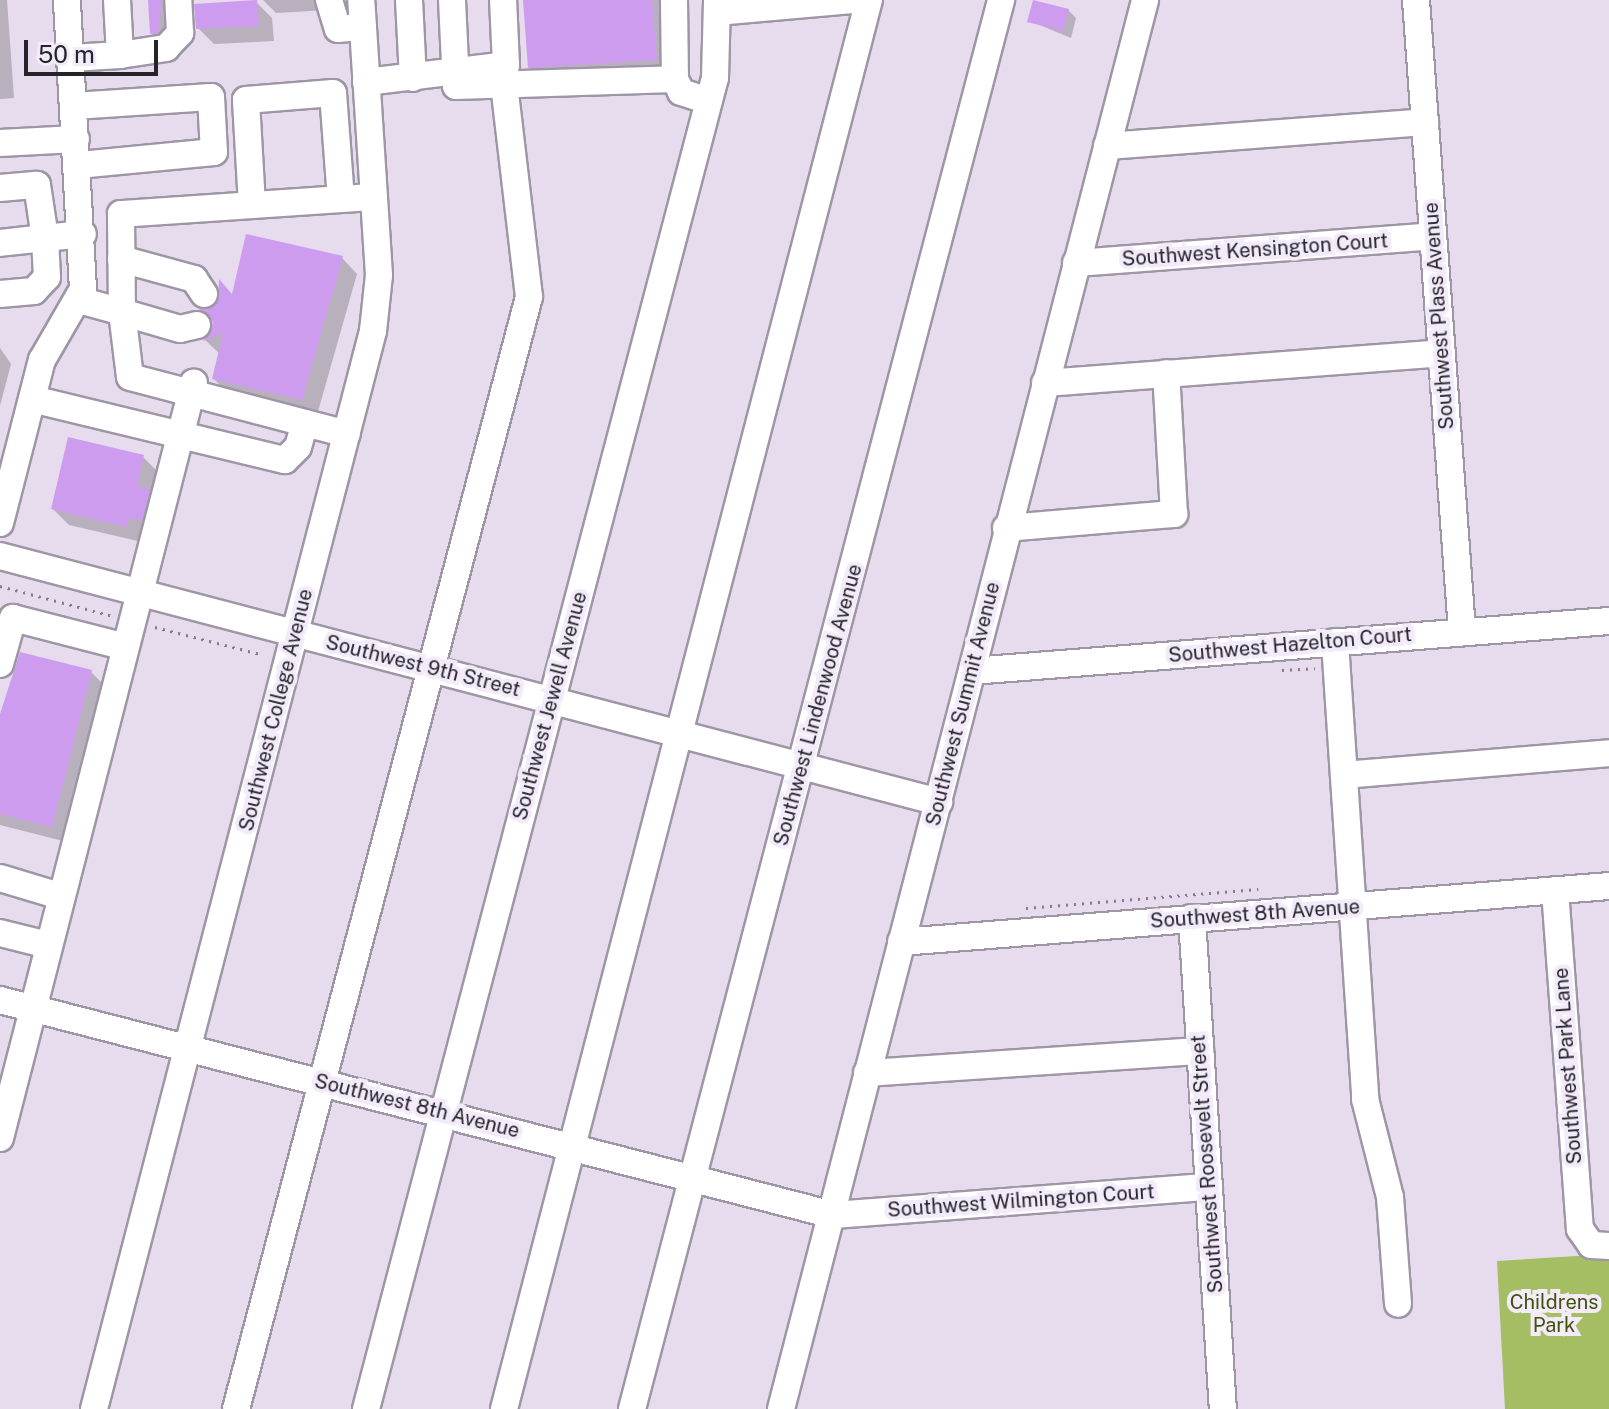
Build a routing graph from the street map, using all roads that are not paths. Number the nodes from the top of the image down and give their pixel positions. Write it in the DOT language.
graph roads {
  1 [pos="67,0"];
  2 [pos="117,0"];
  3 [pos="178,0"];
  4 [pos="329,0"];
  5 [pos="361,0"];
  6 [pos="409,0"];
  7 [pos="452,0"];
  8 [pos="503,0"];
  9 [pos="674,0"];
  10 [pos="853,0"];
  11 [pos="869,0"];
  12 [pos="1001,0"];
  13 [pos="1145,0"];
  14 [pos="1416,0"];
  15 [pos="718,6"];
  16 [pos="363,27"];
  17 [pos="120,55"];
  18 [pos="71,58"];
  19 [pos="455,71"];
  20 [pos="413,78"];
  21 [pos="675,79"];
  22 [pos="366,82"];
  23 [pos="504,85"];
  24 [pos="709,101"];
  25 [pos="74,106"];
  26 [pos="1425,122"];
  27 [pos="0,143"];
  28 [pos="1107,146"];
  29 [pos="77,152"];
  30 [pos="0,188"];
  31 [pos="373,197"];
  32 [pos="341,199"];
  33 [pos="252,205"];
  34 [pos="83,234"];
  35 [pos="1433,236"];
  36 [pos="45,238"];
  37 [pos="0,243"];
  38 [pos="121,259"];
  39 [pos="1076,263"];
  40 [pos="0,294"];
  41 [pos="204,294"];
  42 [pos="79,300"];
  43 [pos="122,312"];
  44 [pos="197,325"];
  45 [pos="1442,353"];
  46 [pos="1166,373"];
  47 [pos="1045,383"];
  48 [pos="192,388"];
  49 [pos="32,399"];
  50 [pos="305,423"];
  51 [pos="347,434"];
  52 [pos="179,437"];
  53 [pos="0,523"];
  54 [pos="1006,528"];
  55 [pos="0,556"];
  56 [pos="136,590"];
  57 [pos="1609,621"];
  58 [pos="1462,631"];
  59 [pos="296,632"];
  60 [pos="3,637"];
  61 [pos="1335,642"];
  62 [pos="122,646"];
  63 [pos="0,664"];
  64 [pos="429,668"];
  65 [pos="972,671"];
  66 [pos="552,700"];
  67 [pos="679,732"];
  68 [pos="1609,753"];
  69 [pos="803,764"];
  70 [pos="1344,775"];
  71 [pos="939,802"];
  72 [pos="0,878"];
  73 [pos="1609,886"];
  74 [pos="1555,890"];
  75 [pos="60,896"];
  76 [pos="1350,907"];
  77 [pos="1192,918"];
  78 [pos="0,933"];
  79 [pos="901,942"];
  80 [pos="48,945"];
  81 [pos="0,1000"];
  82 [pos="32,1008"];
  83 [pos="189,1048"];
  84 [pos="1200,1051"];
  85 [pos="867,1073"];
  86 [pos="322,1082"];
  87 [pos="6,1093"];
  88 [pos="443,1113"];
  89 [pos="0,1138"];
  90 [pos="569,1145"];
  91 [pos="694,1176"];
  92 [pos="1209,1187"];
  93 [pos="833,1215"];
  94 [pos="1597,1243"];
  95 [pos="1398,1304"];
  96 [pos="94,1409"];
  97 [pos="236,1409"];
  98 [pos="366,1409"];
  99 [pos="504,1409"];
  100 [pos="632,1409"];
  101 [pos="781,1409"];
  102 [pos="1223,1409"];
  1 -- 18 [label="street"];
  2 -- 17 [label="street"];
  3 -- 17 [label="street"];
  4 -- 16 [label="street"];
  5 -- 16 [label="street, Southwest College Avenue"];
  6 -- 20 [label="street"];
  7 -- 19 [label="street"];
  8 -- 19 [label="street"];
  9 -- 21 [label="street"];
  10 -- 15 [label="street"];
  11 -- 67 [label="street"];
  12 -- 69 [label="street, Southwest Lindenwood Avenue"];
  13 -- 28 [label="street, Southwest Summit Avenue"];
  14 -- 26 [label="street, Southwest Plass Avenue"];
  15 -- 24 [label="street, Southwest Jewell Avenue"];
  16 -- 22 [label="street, Southwest College Avenue"];
  17 -- 18 [label="street"];
  18 -- 25 [label="street"];
  19 -- 20 [label="street"];
  19 -- 23 [label="street"];
  20 -- 22 [label="street"];
  21 -- 23 [label="street"];
  21 -- 24 [label="street"];
  22 -- 31 [label="street, Southwest College Avenue"];
  23 -- 64 [label="street"];
  24 -- 66 [label="street, Southwest Jewell Avenue"];
  25 -- 29 [label="street"];
  25 -- 29 [label="street"];
  26 -- 28 [label="street"];
  26 -- 35 [label="street, Southwest Plass Avenue"];
  27 -- 29 [label="street"];
  28 -- 39 [label="street, Southwest Summit Avenue"];
  29 -- 34 [label="street"];
  30 -- 36 [label="street"];
  31 -- 32 [label="street"];
  31 -- 51 [label="street, Southwest College Avenue"];
  32 -- 33 [label="street"];
  32 -- 33 [label="street"];
  33 -- 38 [label="street"];
  34 -- 36 [label="street"];
  34 -- 42 [label="street"];
  35 -- 39 [label="street, Southwest Kensington Court"];
  35 -- 45 [label="street, Southwest Plass Avenue"];
  36 -- 37 [label="street"];
  36 -- 40 [label="street"];
  38 -- 41 [label="street"];
  38 -- 43 [label="street"];
  39 -- 47 [label="street, Southwest Summit Avenue"];
  42 -- 43 [label="street"];
  42 -- 49 [label="street"];
  43 -- 44 [label="street"];
  43 -- 48 [label="street"];
  45 -- 46 [label="street"];
  45 -- 58 [label="street, Southwest Plass Avenue"];
  46 -- 47 [label="street"];
  46 -- 54 [label="street"];
  47 -- 54 [label="street, Southwest Summit Avenue"];
  48 -- 50 [label="street"];
  48 -- 52 [label="street"];
  49 -- 52 [label="street"];
  49 -- 53 [label="street"];
  50 -- 51 [label="street"];
  50 -- 52 [label="street"];
  51 -- 59 [label="street, Southwest College Avenue"];
  52 -- 56 [label="street"];
  54 -- 65 [label="street, Southwest Summit Avenue"];
  55 -- 56 [label="street, Southwest 9th Street"];
  56 -- 59 [label="street, Southwest 9th Street"];
  56 -- 62 [label="street"];
  57 -- 58 [label="street, Southwest Hazelton Court"];
  58 -- 61 [label="street, Southwest Hazelton Court"];
  59 -- 64 [label="street, Southwest 9th Street"];
  59 -- 83 [label="street, Southwest College Avenue"];
  60 -- 62 [label="street"];
  60 -- 63 [label="street"];
  61 -- 65 [label="street, Southwest Hazelton Court"];
  61 -- 70 [label="street"];
  62 -- 75 [label="street"];
  64 -- 66 [label="street, Southwest 9th Street"];
  64 -- 86 [label="street"];
  65 -- 71 [label="street, Southwest Summit Avenue"];
  66 -- 67 [label="street, Southwest 9th Street"];
  66 -- 88 [label="street, Southwest Jewell Avenue"];
  67 -- 69 [label="street, Southwest 9th Street"];
  67 -- 90 [label="street"];
  68 -- 70 [label="street"];
  69 -- 71 [label="street, Southwest 9th Street"];
  69 -- 91 [label="street, Southwest Lindenwood Avenue"];
  70 -- 76 [label="street"];
  71 -- 79 [label="street, Southwest Summit Avenue"];
  72 -- 75 [label="street"];
  73 -- 74 [label="street, Southwest 8th Avenue"];
  74 -- 76 [label="street, Southwest 8th Avenue"];
  74 -- 94 [label="street, Southwest Park Lane"];
  75 -- 80 [label="street"];
  76 -- 77 [label="street, Southwest 8th Avenue"];
  76 -- 95 [label="street"];
  77 -- 79 [label="street, Southwest 8th Avenue"];
  77 -- 84 [label="street, Southwest Roosevelt Street"];
  78 -- 80 [label="street"];
  79 -- 85 [label="street, Southwest Summit Avenue"];
  80 -- 82 [label="street"];
  81 -- 82 [label="street, Southwest 8th Avenue"];
  82 -- 83 [label="street, Southwest 8th Avenue"];
  82 -- 87 [label="street"];
  83 -- 86 [label="street, Southwest 8th Avenue"];
  83 -- 96 [label="street, Southwest College Avenue"];
  84 -- 85 [label="street"];
  84 -- 92 [label="street, Southwest Roosevelt Street"];
  85 -- 93 [label="street, Southwest Summit Avenue"];
  86 -- 88 [label="street, Southwest 8th Avenue"];
  86 -- 97 [label="street"];
  87 -- 89 [label="street"];
  88 -- 90 [label="street, Southwest 8th Avenue"];
  88 -- 98 [label="street, Southwest Jewell Avenue"];
  90 -- 91 [label="street, Southwest 8th Avenue"];
  90 -- 99 [label="street"];
  91 -- 93 [label="street, Southwest 8th Avenue"];
  91 -- 100 [label="street, Southwest Lindenwood Avenue"];
  92 -- 93 [label="street, Southwest Wilmington Court"];
  92 -- 102 [label="street, Southwest Roosevelt Street"];
  93 -- 101 [label="street, Southwest Summit Avenue"];
}
